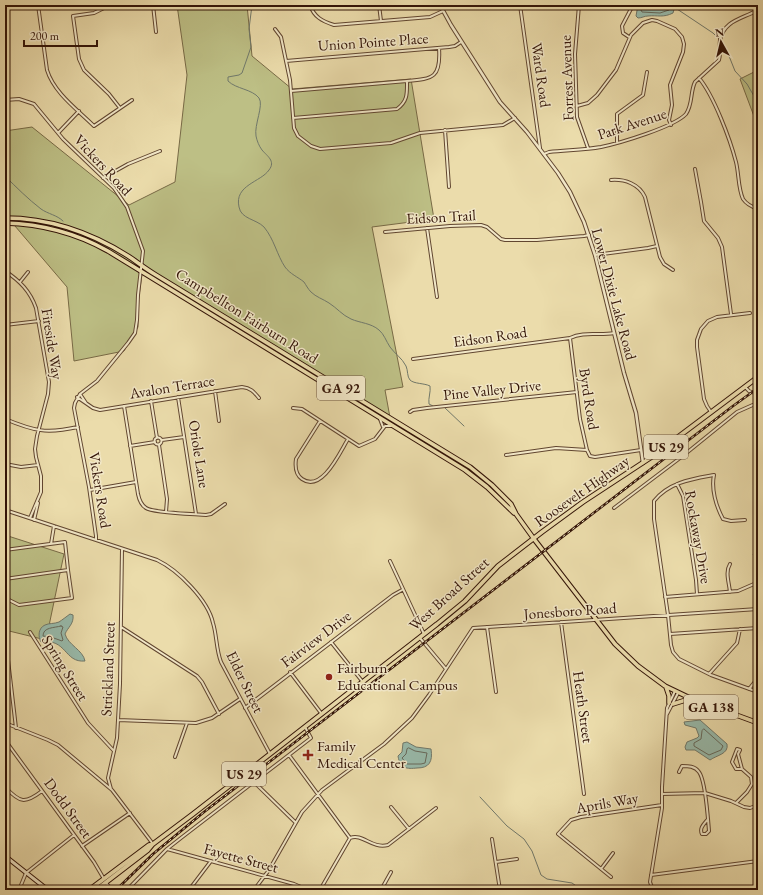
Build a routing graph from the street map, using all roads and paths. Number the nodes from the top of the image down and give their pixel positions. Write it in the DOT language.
graph roads {
  1 [pos="38,5"];
  2 [pos="110,5"];
  3 [pos="153,5"];
  4 [pos="310,5"];
  5 [pos="379,5"];
  6 [pos="440,5"];
  7 [pos="520,5"];
  8 [pos="579,5"];
  9 [pos="633,5"];
  10 [pos="753,5"];
  11 [pos="443,11"];
  12 [pos="756,11"];
  13 [pos="758,16"];
  14 [pos="381,21"];
  15 [pos="275,29"];
  16 [pos="156,32"];
  17 [pos="629,37"];
  18 [pos="461,42"];
  19 [pos="439,48"];
  20 [pos="286,61"];
  21 [pos="647,72"];
  22 [pos="699,78"];
  23 [pos="407,81"];
  24 [pos="291,91"];
  25 [pos="5,100"];
  26 [pos="132,100"];
  27 [pos="577,106"];
  28 [pos="120,108"];
  29 [pos="79,111"];
  30 [pos="293,118"];
  31 [pos="515,118"];
  32 [pos="671,125"];
  33 [pos="445,130"];
  34 [pos="58,133"];
  35 [pos="618,142"];
  36 [pos="540,148"];
  37 [pos="588,148"];
  38 [pos="160,151"];
  39 [pos="544,154"];
  40 [pos="695,169"];
  41 [pos="104,178"];
  42 [pos="611,180"];
  43 [pos="449,187"];
  44 [pos="758,209"];
  45 [pos="5,218"];
  46 [pos="5,223"];
  47 [pos="427,228"];
  48 [pos="385,232"];
  49 [pos="589,235"];
  50 [pos="657,246"];
  51 [pos="595,254"];
  52 [pos="142,266"];
  53 [pos="673,270"];
  54 [pos="5,271"];
  55 [pos="141,271"];
  56 [pos="28,272"];
  57 [pos="20,282"];
  58 [pos="437,298"];
  59 [pos="750,313"];
  60 [pos="731,314"];
  61 [pos="38,321"];
  62 [pos="5,325"];
  63 [pos="614,333"];
  64 [pos="570,338"];
  65 [pos="413,359"];
  66 [pos="758,377"];
  67 [pos="5,380"];
  68 [pos="745,387"];
  69 [pos="215,391"];
  70 [pos="577,392"];
  71 [pos="80,394"];
  72 [pos="757,394"];
  73 [pos="5,397"];
  74 [pos="77,397"];
  75 [pos="178,397"];
  76 [pos="260,398"];
  77 [pos="151,401"];
  78 [pos="86,403"];
  79 [pos="755,404"];
  80 [pos="124,406"];
  81 [pos="293,408"];
  82 [pos="410,412"];
  83 [pos="711,412"];
  84 [pos="379,417"];
  85 [pos="5,419"];
  86 [pos="219,421"];
  87 [pos="320,421"];
  88 [pos="393,426"];
  89 [pos="78,427"];
  90 [pos="383,428"];
  91 [pos="38,431"];
  92 [pos="184,437"];
  93 [pos="157,438"];
  94 [pos="348,439"];
  95 [pos="162,440"];
  96 [pos="154,442"];
  97 [pos="159,445"];
  98 [pos="130,446"];
  99 [pos="758,446"];
  100 [pos="586,450"];
  101 [pos="641,450"];
  102 [pos="506,455"];
  103 [pos="5,464"];
  104 [pos="643,464"];
  105 [pos="38,465"];
  106 [pos="136,482"];
  107 [pos="677,484"];
  108 [pos="90,490"];
  109 [pos="38,502"];
  110 [pos="224,504"];
  111 [pos="614,508"];
  112 [pos="5,510"];
  113 [pos="166,512"];
  114 [pos="196,514"];
  115 [pos="516,514"];
  116 [pos="30,518"];
  117 [pos="34,520"];
  118 [pos="745,520"];
  119 [pos="54,526"];
  120 [pos="534,539"];
  121 [pos="96,540"];
  122 [pos="51,544"];
  123 [pos="122,548"];
  124 [pos="5,550"];
  125 [pos="390,561"];
  126 [pos="730,564"];
  127 [pos="68,570"];
  128 [pos="5,579"];
  129 [pos="754,584"];
  130 [pos="402,590"];
  131 [pos="730,592"];
  132 [pos="697,594"];
  133 [pos="5,595"];
  134 [pos="666,597"];
  135 [pos="758,608"];
  136 [pos="668,615"];
  137 [pos="597,620"];
  138 [pos="561,622"];
  139 [pos="120,627"];
  140 [pos="487,627"];
  141 [pos="758,628"];
  142 [pos="740,629"];
  143 [pos="30,632"];
  144 [pos="424,634"];
  145 [pos="670,634"];
  146 [pos="420,638"];
  147 [pos="331,642"];
  148 [pos="5,657"];
  149 [pos="446,670"];
  150 [pos="290,672"];
  151 [pos="709,674"];
  152 [pos="758,678"];
  153 [pos="363,682"];
  154 [pos="665,686"];
  155 [pos="749,689"];
  156 [pos="496,692"];
  157 [pos="676,692"];
  158 [pos="758,692"];
  159 [pos="690,698"];
  160 [pos="240,699"];
  161 [pos="671,703"];
  162 [pos="245,708"];
  163 [pos="219,714"];
  164 [pos="321,714"];
  165 [pos="118,720"];
  166 [pos="5,723"];
  167 [pos="187,723"];
  168 [pos="758,723"];
  169 [pos="305,727"];
  170 [pos="16,728"];
  171 [pos="5,740"];
  172 [pos="114,751"];
  173 [pos="270,754"];
  174 [pos="290,755"];
  175 [pos="174,757"];
  176 [pos="742,769"];
  177 [pos="679,772"];
  178 [pos="254,782"];
  179 [pos="5,787"];
  180 [pos="111,789"];
  181 [pos="42,791"];
  182 [pos="705,793"];
  183 [pos="318,794"];
  184 [pos="584,794"];
  185 [pos="662,794"];
  186 [pos="736,803"];
  187 [pos="662,805"];
  188 [pos="758,805"];
  189 [pos="391,807"];
  190 [pos="436,808"];
  191 [pos="130,813"];
  192 [pos="708,819"];
  193 [pos="295,822"];
  194 [pos="409,830"];
  195 [pos="74,835"];
  196 [pos="350,838"];
  197 [pos="492,839"];
  198 [pos="153,844"];
  199 [pos="82,846"];
  200 [pos="167,849"];
  201 [pos="613,853"];
  202 [pos="5,856"];
  203 [pos="517,859"];
  204 [pos="211,861"];
  205 [pos="758,861"];
  206 [pos="496,862"];
  207 [pos="601,869"];
  208 [pos="391,872"];
  209 [pos="26,873"];
  210 [pos="651,875"];
  211 [pos="265,876"];
  212 [pos="611,877"];
  213 [pos="105,880"];
  214 [pos="191,887"];
  215 [pos="129,889"];
  216 [pos="19,890"];
  217 [pos="48,890"];
  218 [pos="89,890"];
  219 [pos="96,890"];
  220 [pos="112,890"];
  221 [pos="189,890"];
  222 [pos="196,890"];
  223 [pos="254,890"];
  224 [pos="308,890"];
  225 [pos="320,890"];
  226 [pos="381,890"];
  227 [pos="500,890"];
  228 [pos="653,890"];
  1 -- 29 [label="street"];
  2 -- 28 [label="street"];
  3 -- 16 [label="street"];
  4 -- 14 [label="street"];
  5 -- 14 [label="street"];
  6 -- 11 [label="street, Lower Dixie Lake Road"];
  7 -- 36 [label="street, Ward Road"];
  8 -- 27 [label="street, Forrest Avenue"];
  9 -- 17 [label="street"];
  10 -- 12 [label="street"];
  11 -- 14 [label="street"];
  11 -- 18 [label="street, Lower Dixie Lake Road"];
  12 -- 13 [label="street"];
  12 -- 22 [label="street, Park Avenue"];
  15 -- 20 [label="street"];
  17 -- 27 [label="street"];
  17 -- 32 [label="street"];
  18 -- 19 [label="street, Union Pointe Place"];
  18 -- 31 [label="street, Lower Dixie Lake Road"];
  19 -- 20 [label="street, Union Pointe Place"];
  19 -- 23 [label="street"];
  20 -- 24 [label="street"];
  21 -- 35 [label="street"];
  22 -- 32 [label="street, Park Avenue"];
  22 -- 44 [label="street"];
  23 -- 24 [label="street"];
  23 -- 30 [label="street"];
  24 -- 30 [label="street"];
  25 -- 34 [label="street, Vickers Road"];
  26 -- 28 [label="street"];
  27 -- 37 [label="street, Forrest Avenue"];
  28 -- 29 [label="street"];
  29 -- 34 [label="street"];
  30 -- 33 [label="street"];
  31 -- 33 [label="street"];
  31 -- 36 [label="street, Lower Dixie Lake Road"];
  32 -- 35 [label="street, Park Avenue"];
  33 -- 43 [label="street"];
  34 -- 41 [label="street, Vickers Road"];
  35 -- 37 [label="street, Park Avenue"];
  36 -- 39 [label="street, Lower Dixie Lake Road"];
  37 -- 39 [label="street, Park Avenue"];
  38 -- 41 [label="street"];
  39 -- 49 [label="street, Lower Dixie Lake Road"];
  40 -- 60 [label="street"];
  41 -- 52 [label="street, Vickers Road"];
  42 -- 50 [label="street"];
  45 -- 52 [label="main road, Campbellton Fairburn Road / GA 92"];
  46 -- 55 [label="main road, Campbellton Fairburn Road / GA 92"];
  47 -- 48 [label="street, Eidson Trail"];
  47 -- 49 [label="street, Eidson Trail"];
  47 -- 58 [label="street"];
  49 -- 51 [label="street, Lower Dixie Lake Road"];
  50 -- 51 [label="street"];
  50 -- 53 [label="street"];
  51 -- 63 [label="street, Lower Dixie Lake Road"];
  52 -- 55 [label="street, Vickers Road"];
  52 -- 115 [label="main road, Campbellton Fairburn Road / GA 92"];
  54 -- 57 [label="street, Fireside Way"];
  55 -- 71 [label="street, Vickers Road"];
  55 -- 84 [label="main road, Campbellton Fairburn Road / GA 92"];
  56 -- 57 [label="street"];
  57 -- 61 [label="street, Fireside Way"];
  59 -- 60 [label="street"];
  60 -- 83 [label="street"];
  61 -- 62 [label="street"];
  61 -- 91 [label="street, Fireside Way"];
  63 -- 64 [label="street"];
  63 -- 101 [label="street, Lower Dixie Lake Road"];
  64 -- 65 [label="street, Eidson Road"];
  64 -- 70 [label="street, Byrd Road"];
  66 -- 68 [label="main road, Roosevelt Highway / US 29"];
  67 -- 73 [label="street"];
  68 -- 72 [label="street"];
  68 -- 83 [label="main road, Roosevelt Highway / US 29"];
  69 -- 75 [label="street, Avalon Terrace"];
  69 -- 76 [label="street, Avalon Terrace"];
  69 -- 86 [label="street"];
  70 -- 82 [label="street, Pine Valley Drive"];
  70 -- 100 [label="street, Byrd Road"];
  71 -- 74 [label="street, Vickers Road"];
  71 -- 78 [label="street"];
  72 -- 79 [label="street"];
  74 -- 78 [label="street, Avalon Terrace"];
  74 -- 89 [label="street, Vickers Road"];
  75 -- 77 [label="street, Avalon Terrace"];
  75 -- 92 [label="street, Oriole Lane"];
  77 -- 80 [label="street, Avalon Terrace"];
  77 -- 93 [label="street"];
  78 -- 80 [label="street, Avalon Terrace"];
  79 -- 99 [label="street"];
  79 -- 111 [label="street"];
  80 -- 98 [label="street"];
  81 -- 87 [label="street"];
  83 -- 104 [label="main road, Roosevelt Highway / US 29"];
  84 -- 88 [label="main road, Campbellton Fairburn Road / GA 92"];
  84 -- 90 [label="street"];
  85 -- 91 [label="street"];
  87 -- 94 [label="street"];
  87 -- 94 [label="street"];
  88 -- 90 [label="street"];
  88 -- 115 [label="main road, Campbellton Fairburn Road / GA 92"];
  89 -- 91 [label="street"];
  89 -- 108 [label="street, Vickers Road"];
  90 -- 94 [label="street"];
  91 -- 105 [label="street, Fireside Way"];
  92 -- 95 [label="street"];
  92 -- 114 [label="street, Oriole Lane"];
  93 -- 95 [label="street"];
  93 -- 96 [label="street"];
  95 -- 97 [label="street"];
  96 -- 97 [label="street"];
  96 -- 98 [label="street"];
  97 -- 113 [label="street"];
  98 -- 106 [label="street"];
  100 -- 101 [label="street, Byrd Road"];
  100 -- 102 [label="street"];
  101 -- 104 [label="street, Lower Dixie Lake Road"];
  103 -- 105 [label="street"];
  104 -- 120 [label="main road, Roosevelt Highway / US 29"];
  105 -- 109 [label="street, Fireside Way"];
  106 -- 108 [label="street"];
  106 -- 113 [label="street"];
  107 -- 118 [label="street"];
  107 -- 132 [label="street, Rockaway Drive"];
  107 -- 134 [label="street"];
  108 -- 121 [label="street, Vickers Road"];
  109 -- 116 [label="street, Fireside Way"];
  109 -- 117 [label="street, Fireside Way"];
  110 -- 114 [label="street"];
  112 -- 116 [label="street, Elder Street"];
  113 -- 114 [label="street"];
  115 -- 120 [label="main road, Campbellton Fairburn Road / GA 92"];
  116 -- 117 [label="street, Elder Street"];
  117 -- 119 [label="street, Elder Street"];
  119 -- 121 [label="street, Elder Street"];
  119 -- 122 [label="street"];
  120 -- 137 [label="main road, GA 138"];
  120 -- 144 [label="main road, West Broad Street / US 29"];
  121 -- 123 [label="street, Elder Street"];
  122 -- 124 [label="street"];
  122 -- 127 [label="street"];
  123 -- 139 [label="street, Strickland Street"];
  123 -- 160 [label="street, Elder Street"];
  125 -- 130 [label="street"];
  126 -- 131 [label="street"];
  127 -- 128 [label="street"];
  127 -- 133 [label="street"];
  129 -- 131 [label="street"];
  130 -- 144 [label="street"];
  130 -- 147 [label="street, Fairview Drive"];
  131 -- 132 [label="street"];
  132 -- 134 [label="street"];
  134 -- 136 [label="street"];
  135 -- 136 [label="street, Jonesboro Road"];
  136 -- 137 [label="street, Jonesboro Road"];
  136 -- 145 [label="street"];
  137 -- 138 [label="street, Jonesboro Road"];
  137 -- 154 [label="main road, GA 138"];
  138 -- 140 [label="street, Jonesboro Road"];
  138 -- 184 [label="street, Heath Street"];
  139 -- 163 [label="street"];
  139 -- 165 [label="street, Strickland Street"];
  140 -- 149 [label="street, Jonesboro Road"];
  140 -- 156 [label="street"];
  141 -- 142 [label="street"];
  142 -- 145 [label="street"];
  142 -- 151 [label="street"];
  143 -- 172 [label="street, Spring Street"];
  144 -- 146 [label="main road, West Broad Street / US 29"];
  145 -- 151 [label="street"];
  146 -- 149 [label="street"];
  146 -- 153 [label="main road, West Broad Street / US 29"];
  147 -- 150 [label="street, Fairview Drive"];
  147 -- 153 [label="street"];
  148 -- 170 [label="street"];
  149 -- 183 [label="street"];
  150 -- 162 [label="street, Fairview Drive"];
  150 -- 164 [label="street"];
  151 -- 155 [label="street"];
  152 -- 155 [label="street"];
  153 -- 164 [label="main road, West Broad Street / US 29"];
  154 -- 157 [label="main road, GA 138"];
  154 -- 161 [label="main road"];
  155 -- 158 [label="street"];
  157 -- 159 [label="main road, GA 138"];
  157 -- 161 [label="street"];
  159 -- 161 [label="main road"];
  159 -- 168 [label="main road, GA 138"];
  160 -- 162 [label="street, Elder Street"];
  160 -- 163 [label="street"];
  161 -- 185 [label="street"];
  162 -- 173 [label="street, Elder Street"];
  163 -- 167 [label="street"];
  164 -- 169 [label="main road, West Broad Street / US 29"];
  165 -- 167 [label="street"];
  165 -- 172 [label="street, Strickland Street"];
  166 -- 170 [label="street"];
  167 -- 175 [label="street"];
  169 -- 173 [label="main road, West Broad Street / US 29"];
  169 -- 174 [label="street"];
  170 -- 180 [label="street"];
  171 -- 181 [label="street, Dodd Street"];
  172 -- 180 [label="street, Strickland Street"];
  173 -- 198 [label="main road, West Broad Street / US 29"];
  174 -- 178 [label="street"];
  174 -- 183 [label="street"];
  176 -- 176 [label="street"];
  176 -- 186 [label="street"];
  177 -- 182 [label="street"];
  178 -- 193 [label="street"];
  178 -- 200 [label="street"];
  179 -- 181 [label="street"];
  180 -- 191 [label="street"];
  181 -- 195 [label="street, Dodd Street"];
  182 -- 185 [label="street"];
  182 -- 186 [label="street"];
  182 -- 192 [label="street"];
  183 -- 193 [label="street"];
  183 -- 196 [label="street"];
  185 -- 187 [label="street"];
  186 -- 188 [label="street"];
  187 -- 207 [label="street, Aprils Way"];
  187 -- 210 [label="street"];
  189 -- 194 [label="street"];
  190 -- 194 [label="street"];
  191 -- 198 [label="street"];
  191 -- 199 [label="street"];
  192 -- 192 [label="street"];
  193 -- 211 [label="street"];
  194 -- 196 [label="street"];
  195 -- 199 [label="street, Dodd Street"];
  195 -- 209 [label="street"];
  196 -- 225 [label="street"];
  197 -- 206 [label="street"];
  198 -- 213 [label="main road, West Broad Street / US 29"];
  199 -- 213 [label="street, Dodd Street"];
  200 -- 204 [label="street, Fayette Street"];
  200 -- 215 [label="street"];
  201 -- 207 [label="street"];
  202 -- 209 [label="main road"];
  203 -- 206 [label="street"];
  204 -- 211 [label="street, Fayette Street"];
  204 -- 214 [label="street"];
  205 -- 210 [label="street"];
  206 -- 227 [label="street"];
  207 -- 212 [label="street, Aprils Way"];
  208 -- 226 [label="street"];
  209 -- 216 [label="street"];
  209 -- 217 [label="main road"];
  210 -- 228 [label="street"];
  211 -- 223 [label="street"];
  211 -- 224 [label="street, Fayette Street"];
  213 -- 218 [label="main road, West Broad Street / US 29"];
  213 -- 219 [label="main road, West Broad Street / US 29"];
  213 -- 220 [label="street, Dodd Street"];
  214 -- 221 [label="street"];
  214 -- 222 [label="street"];
}
